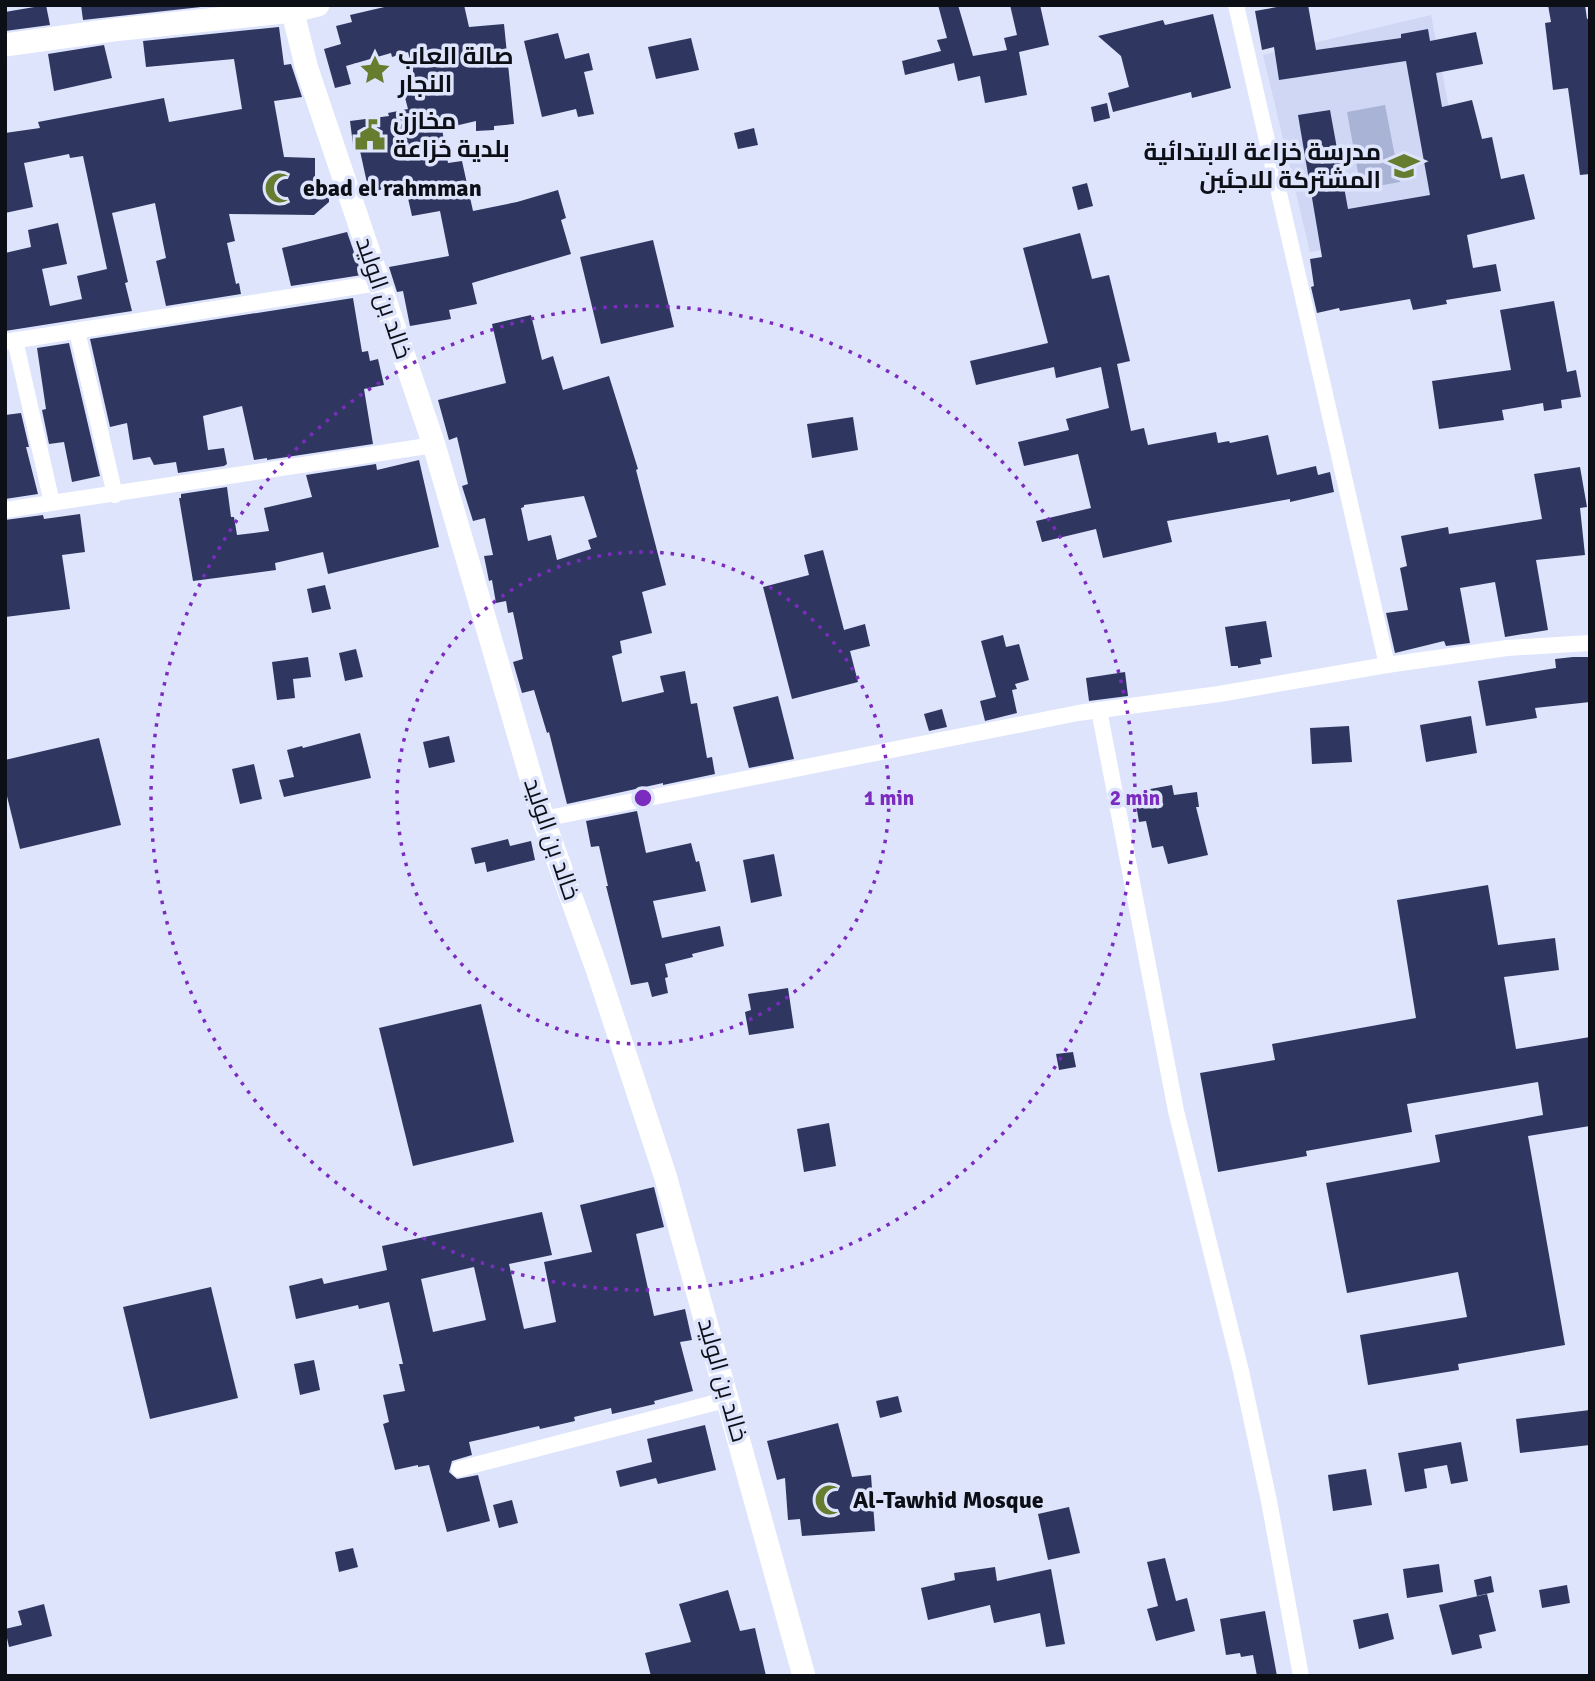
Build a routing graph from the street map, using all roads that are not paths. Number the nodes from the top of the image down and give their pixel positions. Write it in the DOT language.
graph roads {
  1 [pos="318,5"];
  2 [pos="1237,5"];
  3 [pos="292,8"];
  4 [pos="5,45"];
  5 [pos="378,283"];
  6 [pos="77,331"];
  7 [pos="10,341"];
  8 [pos="434,445"];
  9 [pos="115,495"];
  10 [pos="52,503"];
  11 [pos="5,510"];
  12 [pos="1590,643"];
  13 [pos="1387,665"];
  14 [pos="1099,710"];
  15 [pos="543,819"];
  16 [pos="729,1399"];
  17 [pos="459,1469"];
  18 [pos="804,1676"];
  19 [pos="1301,1676"];
  1 -- 3 [label="main road"];
  2 -- 13 [label="street"];
  3 -- 4 [label="main road"];
  3 -- 5 [label="main road, خالد بن الوليد"];
  5 -- 6 [label="street"];
  5 -- 8 [label="main road, خالد بن الوليد"];
  6 -- 7 [label="street"];
  6 -- 9 [label="street"];
  7 -- 10 [label="street"];
  8 -- 9 [label="street"];
  8 -- 15 [label="main road, خالد بن الوليد"];
  9 -- 10 [label="street"];
  10 -- 11 [label="street"];
  12 -- 13 [label="street"];
  13 -- 14 [label="street"];
  14 -- 15 [label="street"];
  14 -- 19 [label="street"];
  15 -- 16 [label="main road, خالد بن الوليد"];
  16 -- 17 [label="street"];
  16 -- 18 [label="main road, خالد بن الوليد"];
}
